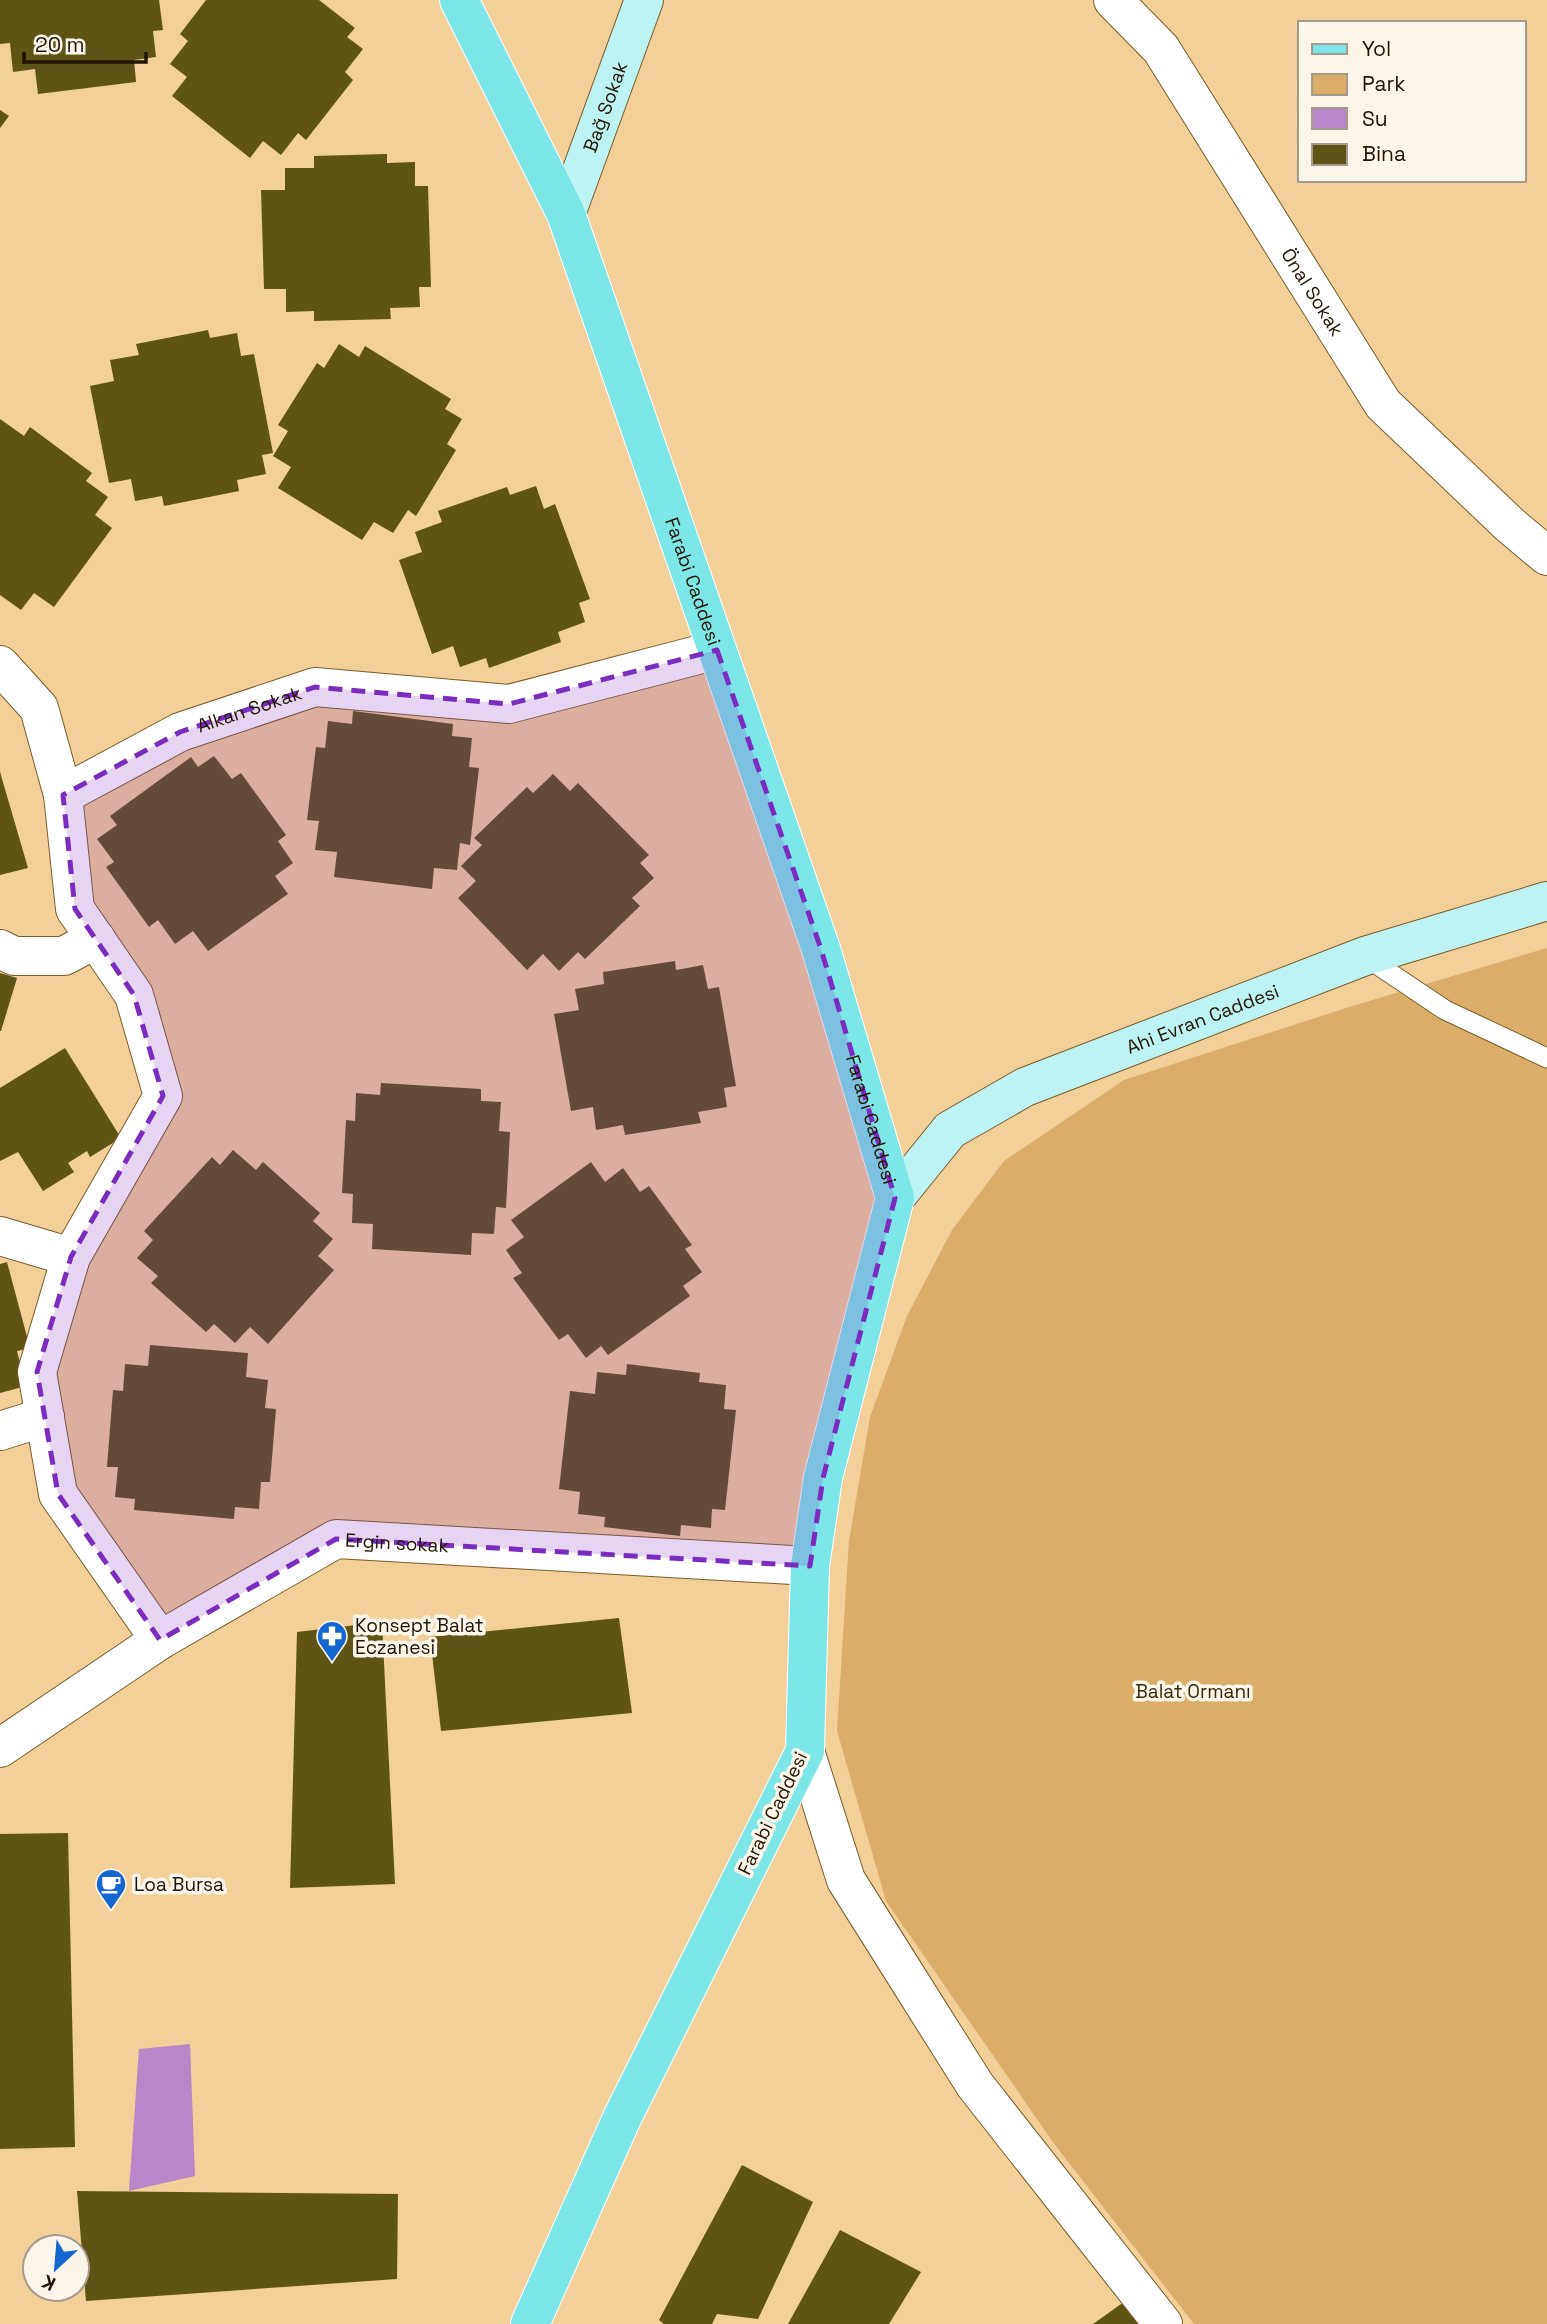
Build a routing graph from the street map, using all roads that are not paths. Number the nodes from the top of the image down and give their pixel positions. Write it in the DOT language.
graph roads {
  1 [pos="459,0"];
  2 [pos="644,0"];
  3 [pos="1113,0"];
  4 [pos="566,214"];
  5 [pos="1547,556"];
  6 [pos="717,650"];
  7 [pos="0,665"];
  8 [pos="63,796"];
  9 [pos="1547,901"];
  10 [pos="96,939"];
  11 [pos="0,949"];
  12 [pos="1365,956"];
  13 [pos="1547,1058"];
  14 [pos="895,1198"];
  15 [pos="0,1236"];
  16 [pos="71,1257"];
  17 [pos="45,1417"];
  18 [pos="0,1431"];
  19 [pos="810,1566"];
  20 [pos="160,1640"];
  21 [pos="0,1748"];
  22 [pos="805,1751"];
  23 [pos="530,2324"];
  24 [pos="1163,2324"];
  1 -- 4 [label="main road, Farabi Caddesi"];
  2 -- 4 [label="street, Bağ Sokak"];
  3 -- 5 [label="street, Önal Sokak"];
  4 -- 6 [label="main road, Farabi Caddesi"];
  6 -- 8 [label="street, Alkan Sokak"];
  6 -- 14 [label="main road, Farabi Caddesi"];
  7 -- 8 [label="street"];
  8 -- 10 [label="street"];
  9 -- 12 [label="street, Ahi Evran Caddesi"];
  10 -- 11 [label="street"];
  10 -- 16 [label="street"];
  12 -- 13 [label="lane"];
  12 -- 14 [label="street, Ahi Evran Caddesi"];
  14 -- 19 [label="main road, Farabi Caddesi"];
  15 -- 16 [label="street"];
  16 -- 17 [label="street"];
  17 -- 18 [label="street"];
  17 -- 20 [label="street"];
  19 -- 20 [label="street, Ergin sokak"];
  19 -- 22 [label="main road, Farabi Caddesi"];
  20 -- 21 [label="street, Ergin sokak"];
  22 -- 23 [label="main road, Farabi Caddesi"];
  22 -- 24 [label="street"];
}
